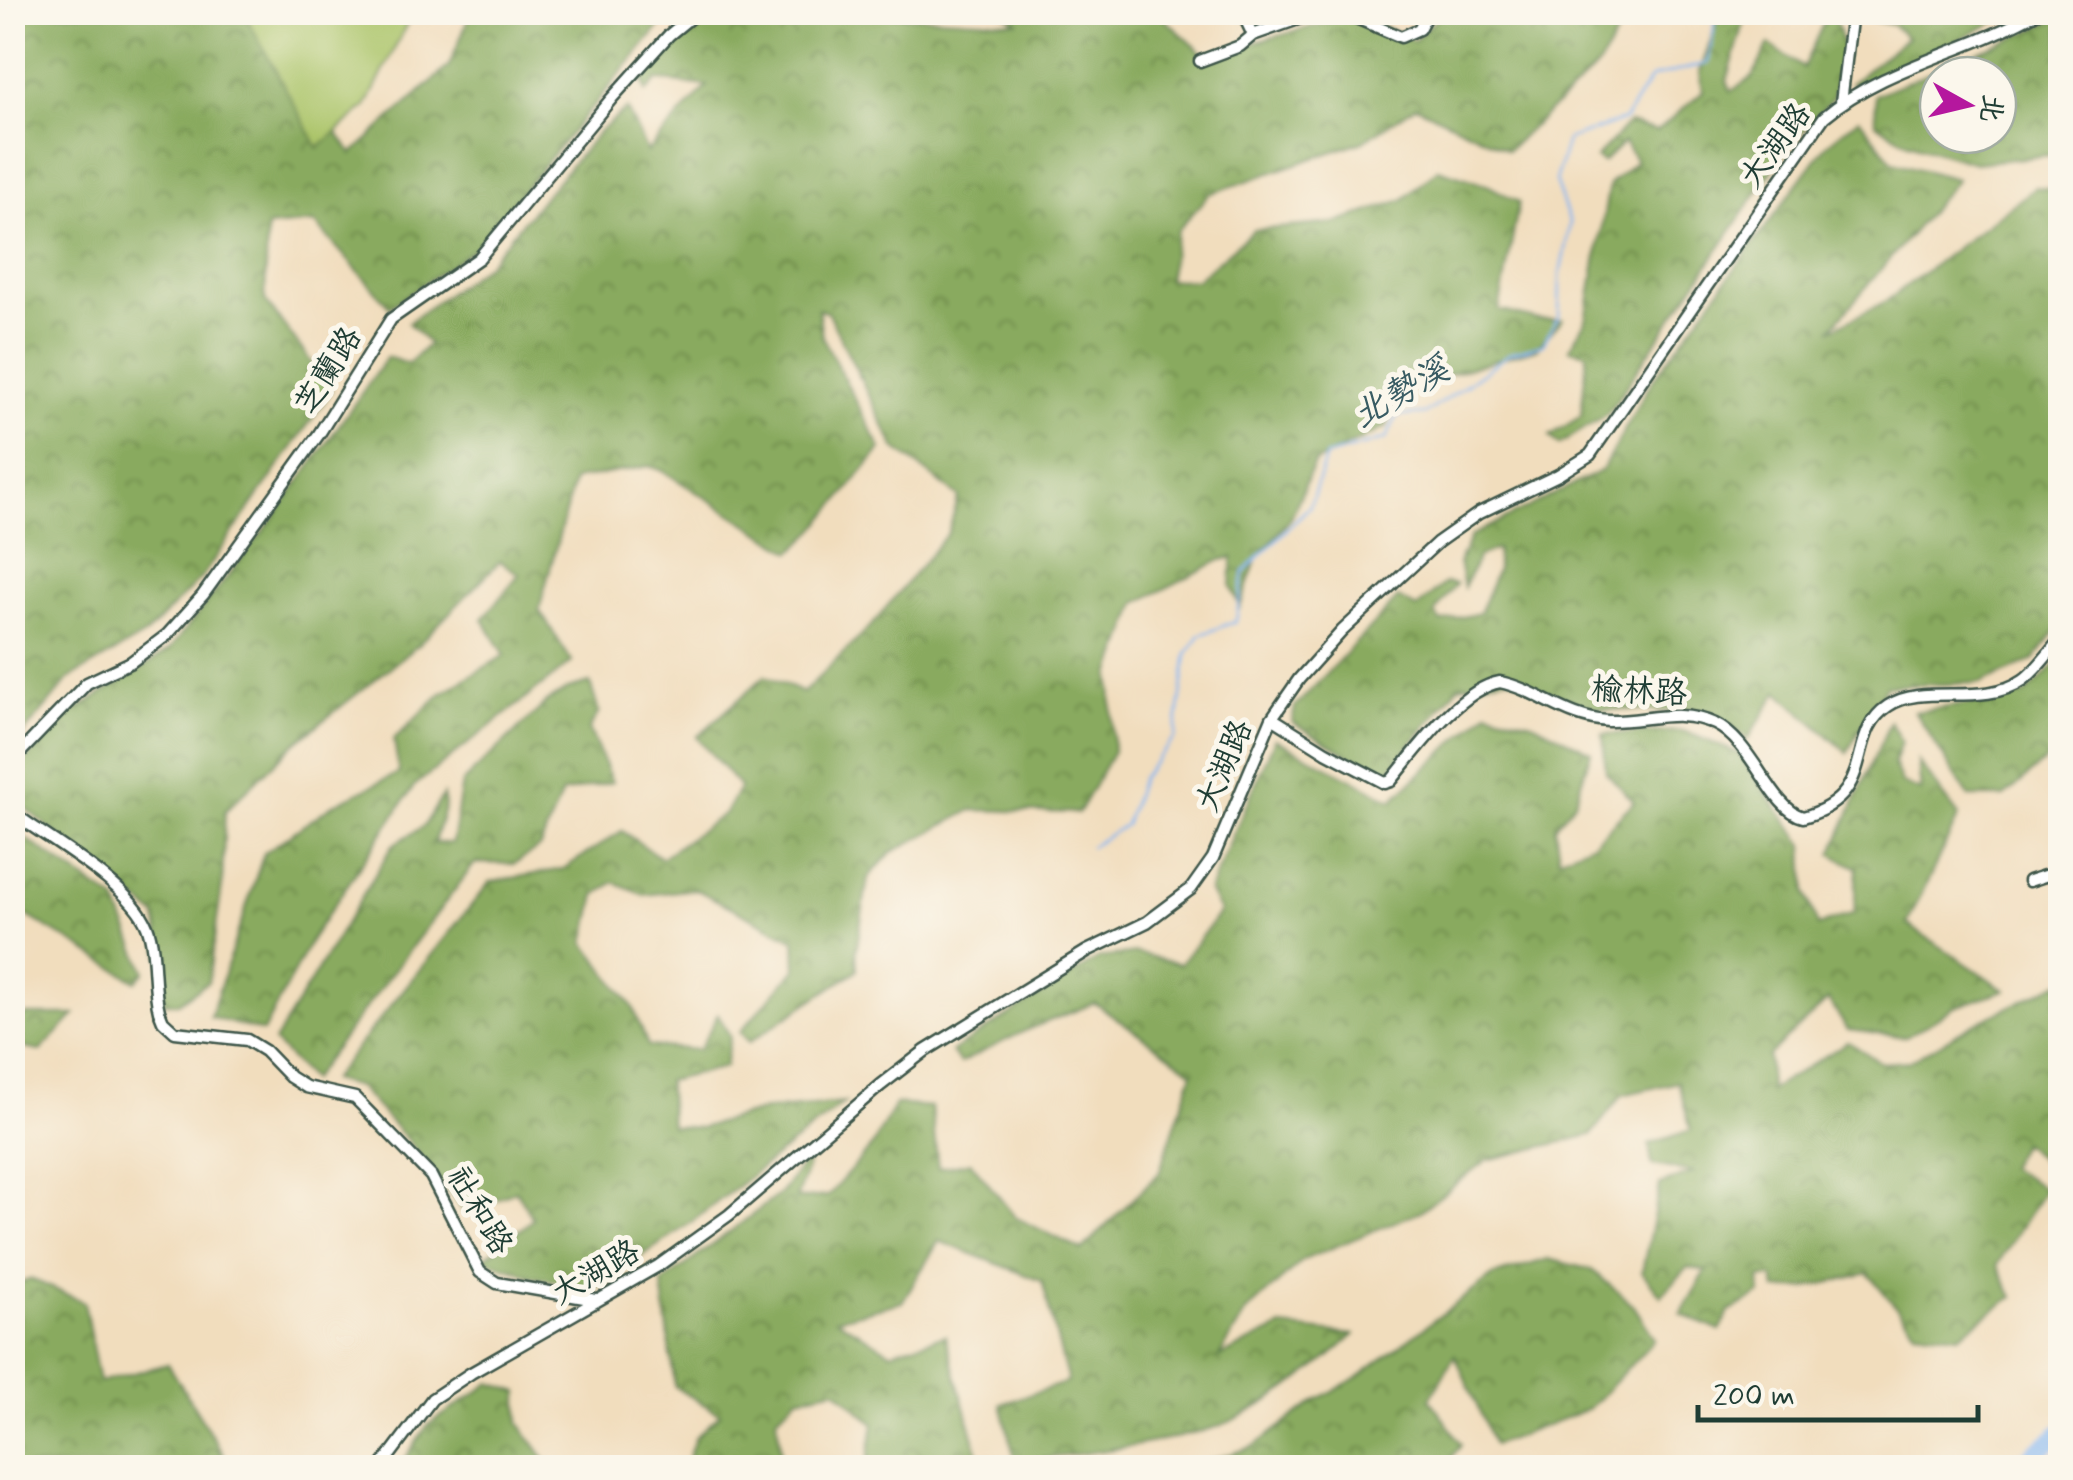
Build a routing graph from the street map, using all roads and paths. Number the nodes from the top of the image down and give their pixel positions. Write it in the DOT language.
graph roads {
  1 [pos="698,12"];
  2 [pos="1242,12"];
  3 [pos="1318,12"];
  4 [pos="1342,12"];
  5 [pos="1428,12"];
  6 [pos="1852,12"];
  7 [pos="2038,12"];
  8 [pos="1254,34"];
  9 [pos="1200,61"];
  10 [pos="1840,103"];
  11 [pos="2060,640"];
  12 [pos="1272,718"];
  13 [pos="12,761"];
  14 [pos="12,812"];
  15 [pos="2060,872"];
  16 [pos="2030,881"];
  17 [pos="598,1300"];
  18 [pos="380,1468"];
  1 -- 13 [label="street, 芝蘭路"];
  2 -- 8 [label="street"];
  3 -- 8 [label="street"];
  4 -- 5 [label="street"];
  6 -- 10 [label="street"];
  7 -- 10 [label="street, 大湖路"];
  8 -- 9 [label="street"];
  10 -- 12 [label="street, 大湖路"];
  11 -- 12 [label="street, 榆林路"];
  12 -- 17 [label="street, 大湖路"];
  14 -- 17 [label="street, 社和路"];
  15 -- 16 [label="street"];
  17 -- 18 [label="street, 大湖路"];
}
